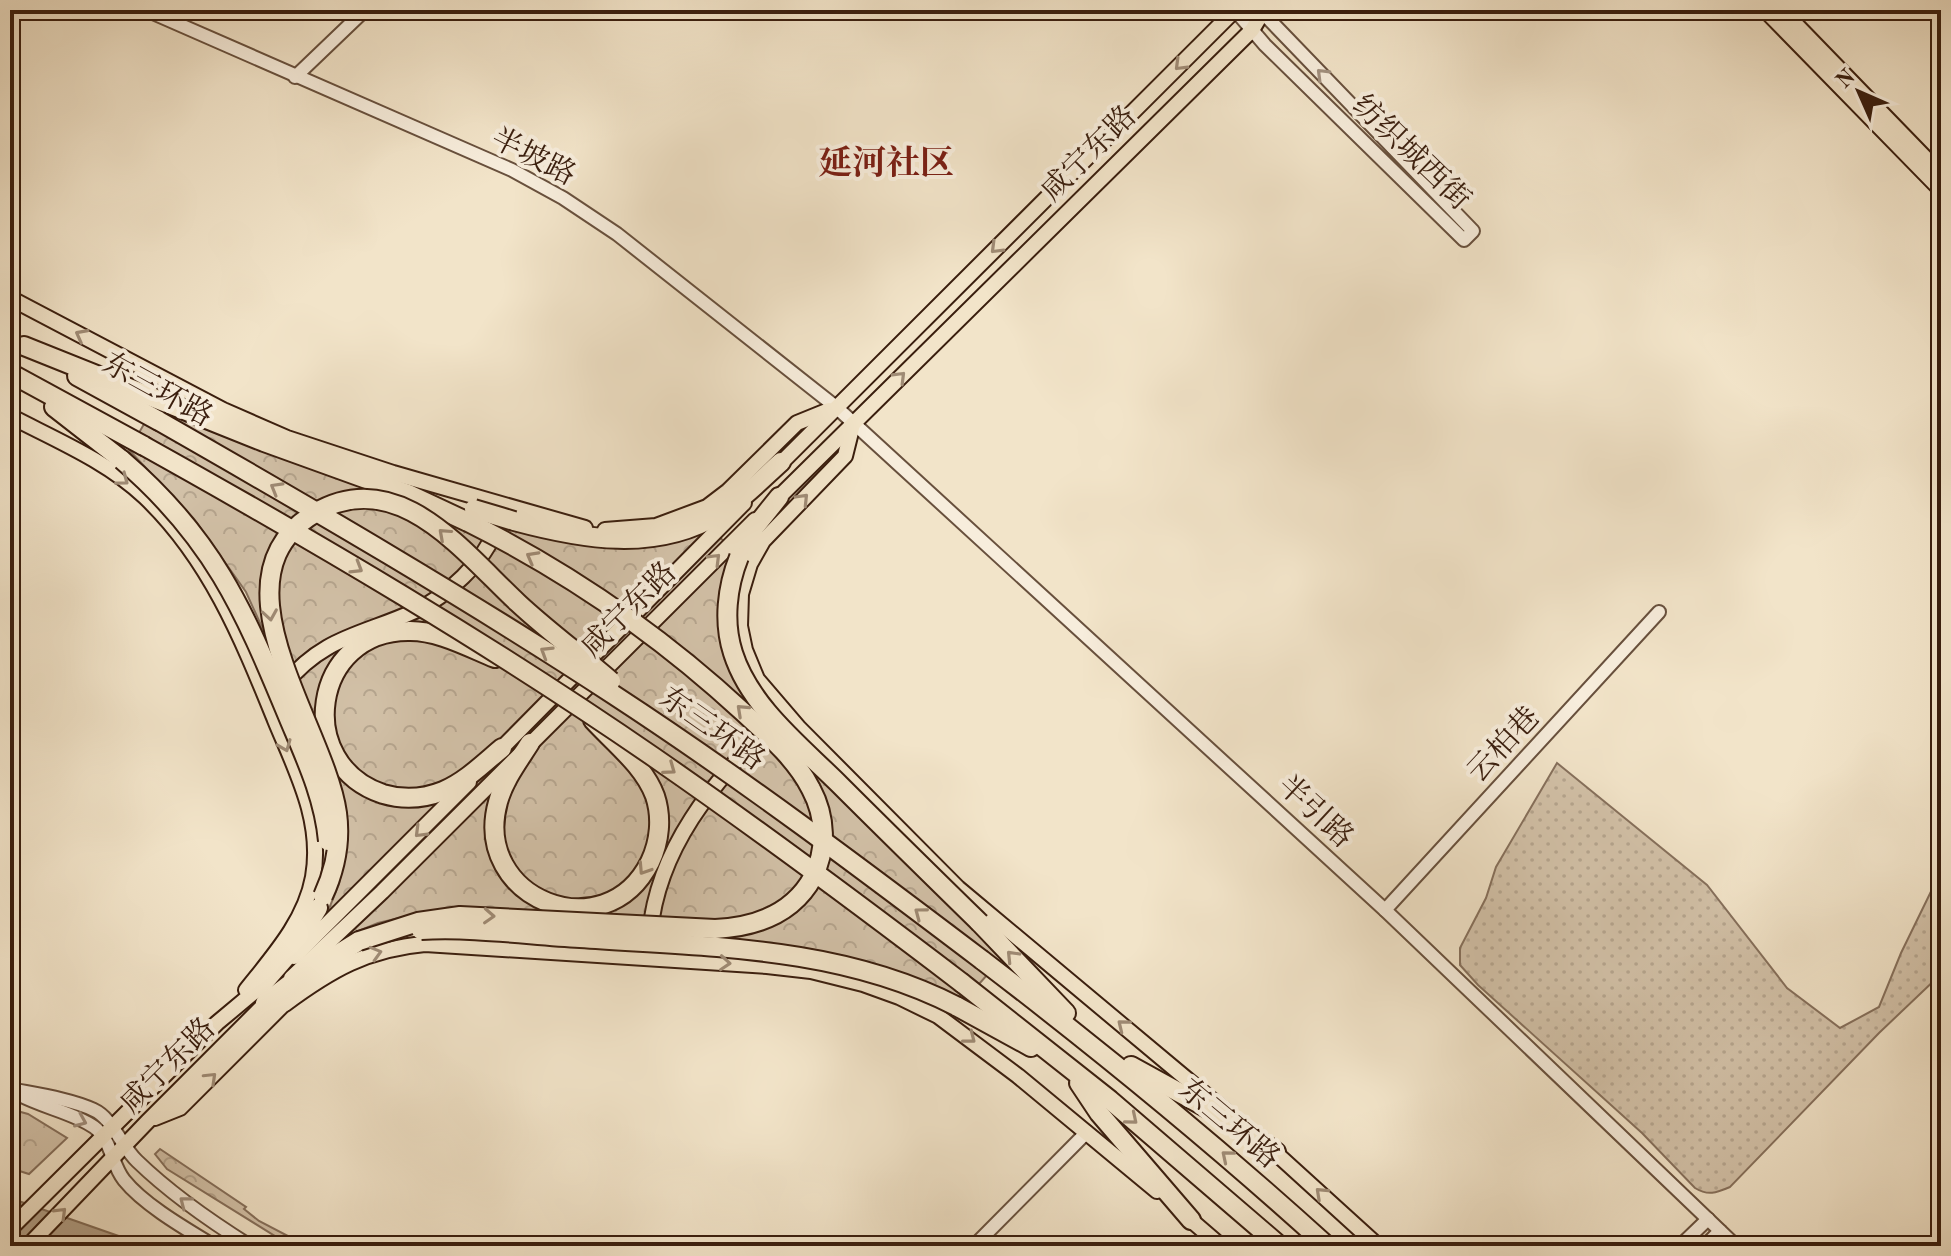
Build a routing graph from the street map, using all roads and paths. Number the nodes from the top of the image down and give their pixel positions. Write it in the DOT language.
graph roads {
  1 [pos="146,10"];
  2 [pos="365,10"];
  3 [pos="1235,10"];
  4 [pos="1765,10"];
  5 [pos="1782,10"];
  6 [pos="1263,11"];
  7 [pos="1252,30"];
  8 [pos="295,77"];
  9 [pos="1941,174"];
  10 [pos="1941,190"];
  11 [pos="10,298"];
  12 [pos="17,342"];
  13 [pos="10,374"];
  14 [pos="836,407"];
  15 [pos="10,416"];
  16 [pos="854,423"];
  17 [pos="781,462"];
  18 [pos="779,497"];
  19 [pos="509,513"];
  20 [pos="471,516"];
  21 [pos="1659,612"];
  22 [pos="512,664"];
  23 [pos="268,704"];
  24 [pos="582,710"];
  25 [pos="783,711"];
  26 [pos="671,733"];
  27 [pos="530,743"];
  28 [pos="502,748"];
  29 [pos="382,892"];
  30 [pos="320,902"];
  31 [pos="1385,910"];
  32 [pos="359,941"];
  33 [pos="648,958"];
  34 [pos="322,963"];
  35 [pos="262,996"];
  36 [pos="285,1004"];
  37 [pos="228,1012"];
  38 [pos="1104,1053"];
  39 [pos="1067,1065"];
  40 [pos="10,1090"];
  41 [pos="148,1121"];
  42 [pos="107,1132"];
  43 [pos="1087,1132"];
  44 [pos="1276,1152"];
  45 [pos="118,1153"];
  46 [pos="1708,1219"];
  47 [pos="1191,1220"];
  48 [pos="10,1229"];
  49 [pos="1720,1231"];
  50 [pos="28,1246"];
  51 [pos="214,1246"];
  52 [pos="250,1246"];
  53 [pos="974,1246"];
  54 [pos="1221,1246"];
  55 [pos="1280,1246"];
  56 [pos="1327,1246"];
  57 [pos="1378,1246"];
  58 [pos="1680,1246"];
  59 [pos="1705,1246"];
  60 [pos="1736,1246"];
  1 -- 8 [label="street, 半坡路"];
  2 -- 8 [label="street"];
  3 -- 7 [label="street, 纺织城西街"];
  3 -- 14 [label="main road, 咸宁东路, one-way"];
  4 -- 10 [label="main road"];
  5 -- 9 [label="main road"];
  6 -- 7 [label="main road, 咸宁东路"];
  7 -- 6 [label="street, 纺织城西街, one-way"];
  16 -- 7 [label="main road, 咸宁东路, one-way"];
  8 -- 14 [label="street, 半坡路"];
  19 -- 11 [label="main road, one-way"];
  12 -- 20 [label="highway"];
  26 -- 12 [label="highway, 东三环路, one-way, bridge"];
  13 -- 22 [label="highway, 东三环路, one-way, bridge"];
  13 -- 30 [label="highway, bridge"];
  14 -- 16 [label="street, 半坡路"];
  14 -- 17 [label="main road, 咸宁东路"];
  14 -- 19 [label="main road"];
  15 -- 23 [label="main road, one-way"];
  16 -- 18 [label="main road, 咸宁东路"];
  25 -- 16 [label="main road, one-way"];
  16 -- 31 [label="street, 半引路"];
  17 -- 19 [label="highway"];
  17 -- 28 [label="main road, 咸宁东路"];
  27 -- 18 [label="main road, 咸宁东路, one-way"];
  38 -- 18 [label="highway, one-way, bridge"];
  19 -- 20 [label="highway, bridge"];
  19 -- 23 [label="main road"];
  32 -- 20 [label="highway, one-way, bridge"];
  21 -- 31 [label="street, 云柏巷"];
  22 -- 24 [label="highway, 东三环路, bridge"];
  22 -- 28 [label="highway, bridge"];
  23 -- 37 [label="main road, one-way"];
  24 -- 27 [label="highway, one-way, bridge"];
  24 -- 39 [label="highway, 东三环路, one-way, bridge"];
  25 -- 33 [label="main road"];
  44 -- 25 [label="main road, one-way"];
  26 -- 30 [label="highway, one-way, bridge"];
  38 -- 26 [label="highway, 东三环路, one-way, bridge"];
  27 -- 29 [label="main road, 咸宁东路"];
  28 -- 35 [label="main road, 咸宁东路, one-way"];
  29 -- 34 [label="main road"];
  29 -- 35 [label="main road, 咸宁东路"];
  30 -- 35 [label="highway"];
  31 -- 46 [label="street, 半引路"];
  32 -- 34 [label="highway"];
  32 -- 39 [label="highway, bridge"];
  36 -- 33 [label="main road, one-way"];
  33 -- 43 [label="main road, one-way"];
  34 -- 35 [label="highway"];
  34 -- 36 [label="main road"];
  35 -- 37 [label="main road, 咸宁东路"];
  35 -- 41 [label="main road, 咸宁东路"];
  41 -- 36 [label="main road, one-way"];
  37 -- 42 [label="main road, 咸宁东路"];
  38 -- 44 [label="highway"];
  56 -- 38 [label="highway, 东三环路, one-way"];
  39 -- 47 [label="highway"];
  39 -- 55 [label="highway, 东三环路, one-way"];
  40 -- 42 [label="street"];
  41 -- 45 [label="main road, 咸宁东路"];
  42 -- 45 [label="street"];
  42 -- 48 [label="main road, 咸宁东路"];
  43 -- 47 [label="main road"];
  43 -- 53 [label="street"];
  57 -- 44 [label="main road, one-way"];
  50 -- 45 [label="main road, 咸宁东路, one-way"];
  45 -- 51 [label="street"];
  52 -- 45 [label="street, one-way"];
  46 -- 49 [label="street, 半引路"];
  46 -- 58 [label="street"];
  47 -- 54 [label="main road"];
  49 -- 59 [label="street"];
  49 -- 60 [label="street, 半引路"];
}
